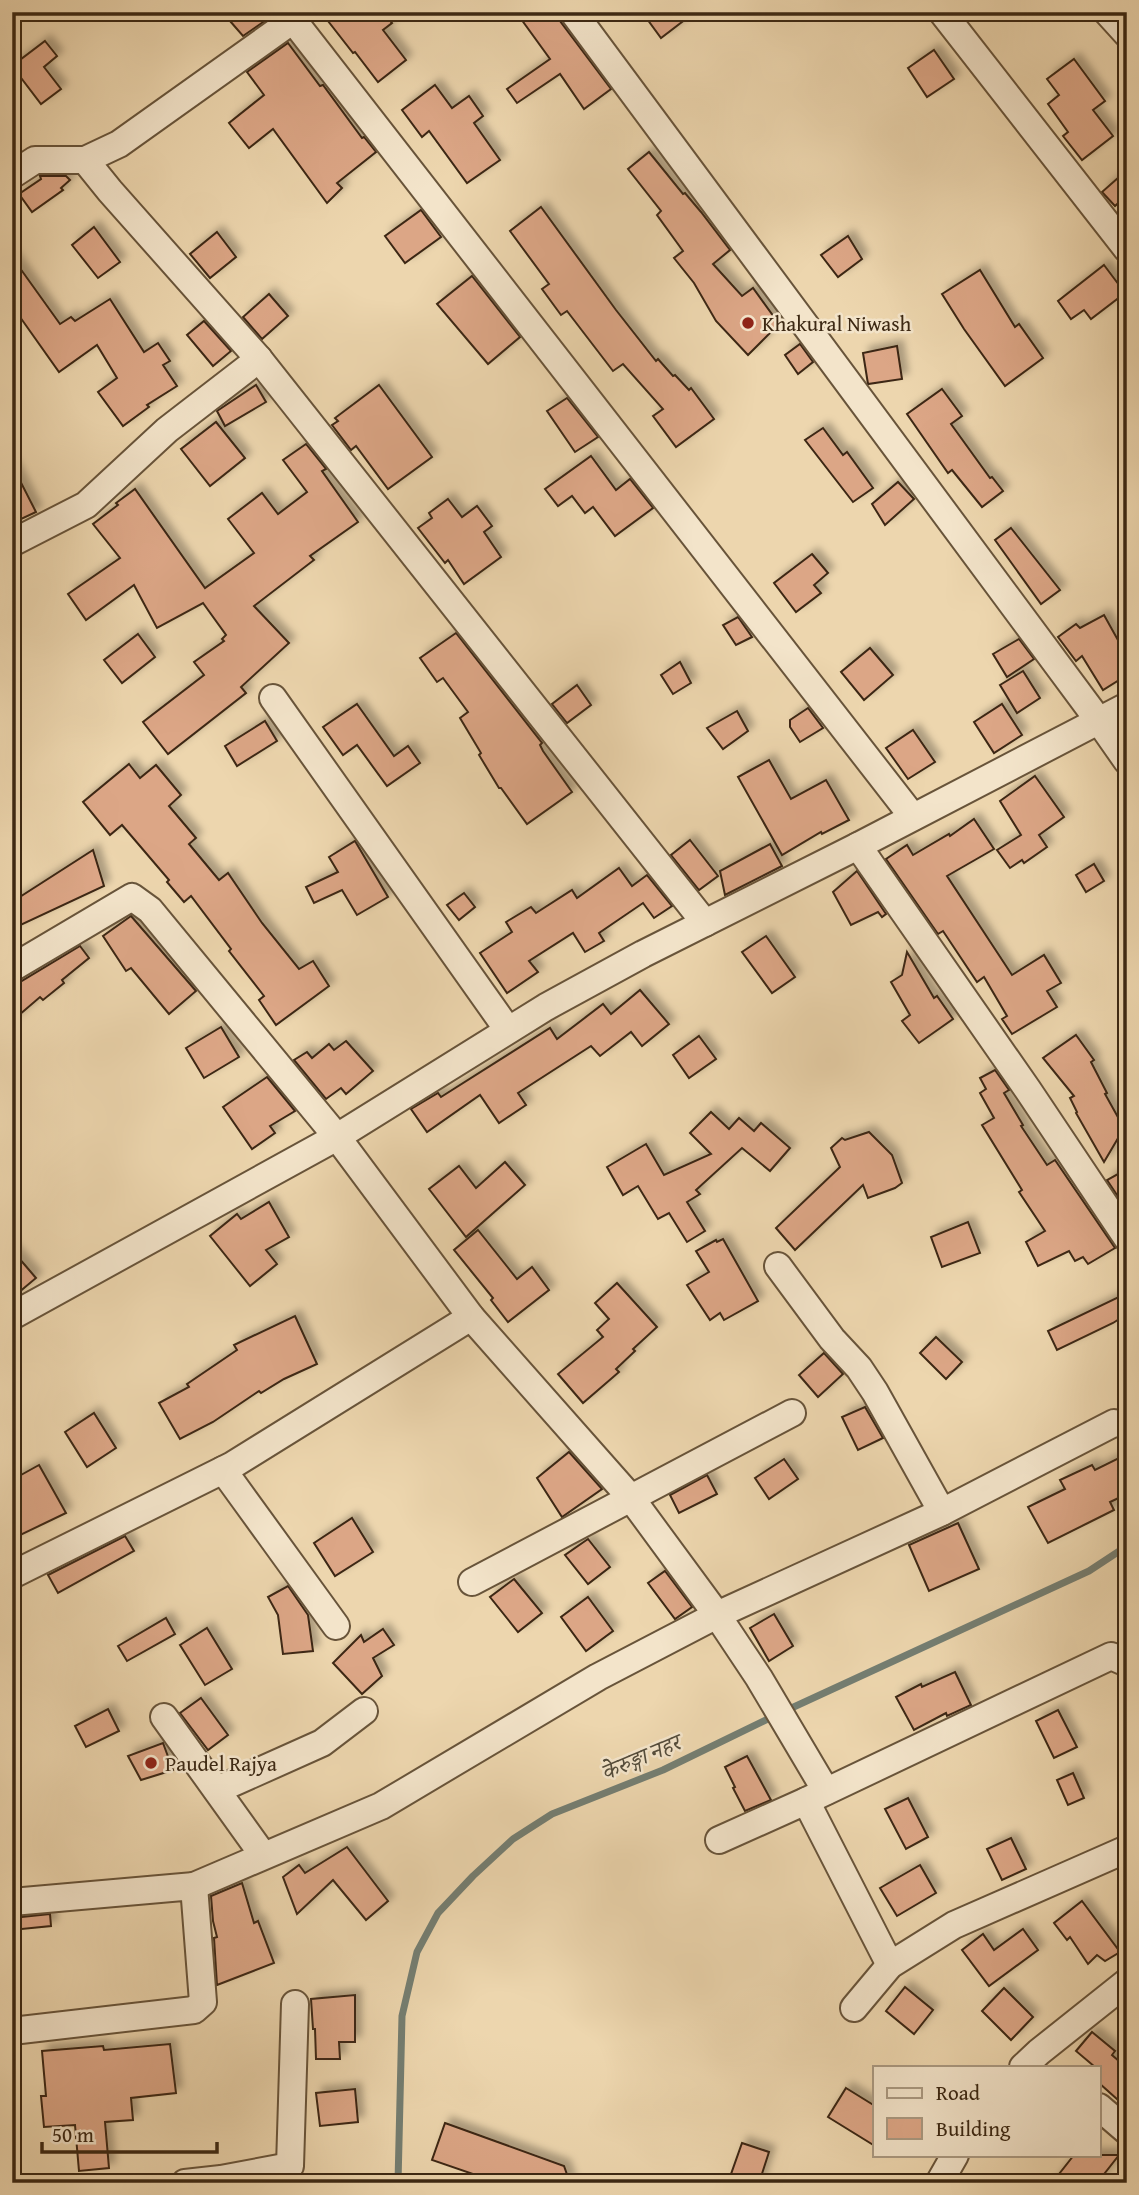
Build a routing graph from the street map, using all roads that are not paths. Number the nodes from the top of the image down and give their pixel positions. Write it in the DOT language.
graph roads {
  1 [pos="573,12"];
  2 [pos="942,12"];
  3 [pos="1107,12"];
  4 [pos="297,16"];
  5 [pos="1127,34"];
  6 [pos="85,160"];
  7 [pos="12,175"];
  8 [pos="1127,249"];
  9 [pos="260,359"];
  10 [pos="12,543"];
  11 [pos="272,698"];
  12 [pos="1127,706"];
  13 [pos="1099,721"];
  14 [pos="1127,761"];
  15 [pos="914,817"];
  16 [pos="858,846"];
  17 [pos="705,923"];
  18 [pos="12,968"];
  19 [pos="508,1030"];
  20 [pos="337,1137"];
  21 [pos="1127,1238"];
  22 [pos="778,1266"];
  23 [pos="12,1316"];
  24 [pos="471,1317"];
  25 [pos="792,1413"];
  26 [pos="1127,1425"];
  27 [pos="223,1470"];
  28 [pos="631,1498"];
  29 [pos="942,1511"];
  30 [pos="12,1575"];
  31 [pos="471,1582"];
  32 [pos="717,1615"];
  33 [pos="335,1626"];
  34 [pos="1127,1663"];
  35 [pos="364,1711"];
  36 [pos="164,1717"];
  37 [pos="217,1790"];
  38 [pos="816,1796"];
  39 [pos="719,1840"];
  40 [pos="1127,1849"];
  41 [pos="263,1856"];
  42 [pos="194,1886"];
  43 [pos="12,1902"];
  44 [pos="890,1965"];
  45 [pos="1127,1982"];
  46 [pos="295,2004"];
  47 [pos="854,2008"];
  48 [pos="12,2031"];
  49 [pos="1038,2062"];
  50 [pos="1100,2107"];
  51 [pos="1127,2131"];
  52 [pos="954,2156"];
  53 [pos="290,2174"];
  54 [pos="185,2183"];
  55 [pos="939,2183"];
  1 -- 13 [label="street"];
  2 -- 8 [label="street"];
  3 -- 5 [label="street"];
  4 -- 6 [label="street"];
  4 -- 15 [label="street"];
  6 -- 7 [label="street"];
  6 -- 9 [label="street"];
  9 -- 10 [label="street"];
  9 -- 17 [label="street"];
  11 -- 19 [label="street"];
  12 -- 13 [label="street"];
  13 -- 14 [label="street"];
  13 -- 15 [label="street"];
  15 -- 16 [label="street"];
  16 -- 17 [label="street"];
  16 -- 21 [label="street"];
  17 -- 19 [label="street"];
  18 -- 20 [label="street"];
  19 -- 20 [label="street"];
  20 -- 23 [label="street"];
  20 -- 24 [label="street"];
  22 -- 29 [label="street"];
  24 -- 27 [label="street"];
  24 -- 28 [label="street"];
  25 -- 28 [label="street"];
  26 -- 29 [label="street"];
  27 -- 30 [label="street"];
  27 -- 33 [label="street"];
  28 -- 31 [label="street"];
  28 -- 32 [label="street"];
  29 -- 32 [label="street"];
  32 -- 38 [label="street"];
  32 -- 41 [label="street"];
  34 -- 38 [label="street"];
  35 -- 37 [label="street"];
  36 -- 37 [label="street"];
  37 -- 41 [label="street"];
  38 -- 39 [label="street"];
  38 -- 44 [label="street"];
  40 -- 44 [label="street"];
  41 -- 42 [label="street"];
  42 -- 43 [label="street"];
  42 -- 48 [label="street"];
  44 -- 47 [label="street"];
  45 -- 49 [label="street"];
  46 -- 53 [label="street"];
  50 -- 51 [label="street"];
  52 -- 55 [label="street"];
  53 -- 54 [label="street"];
}
